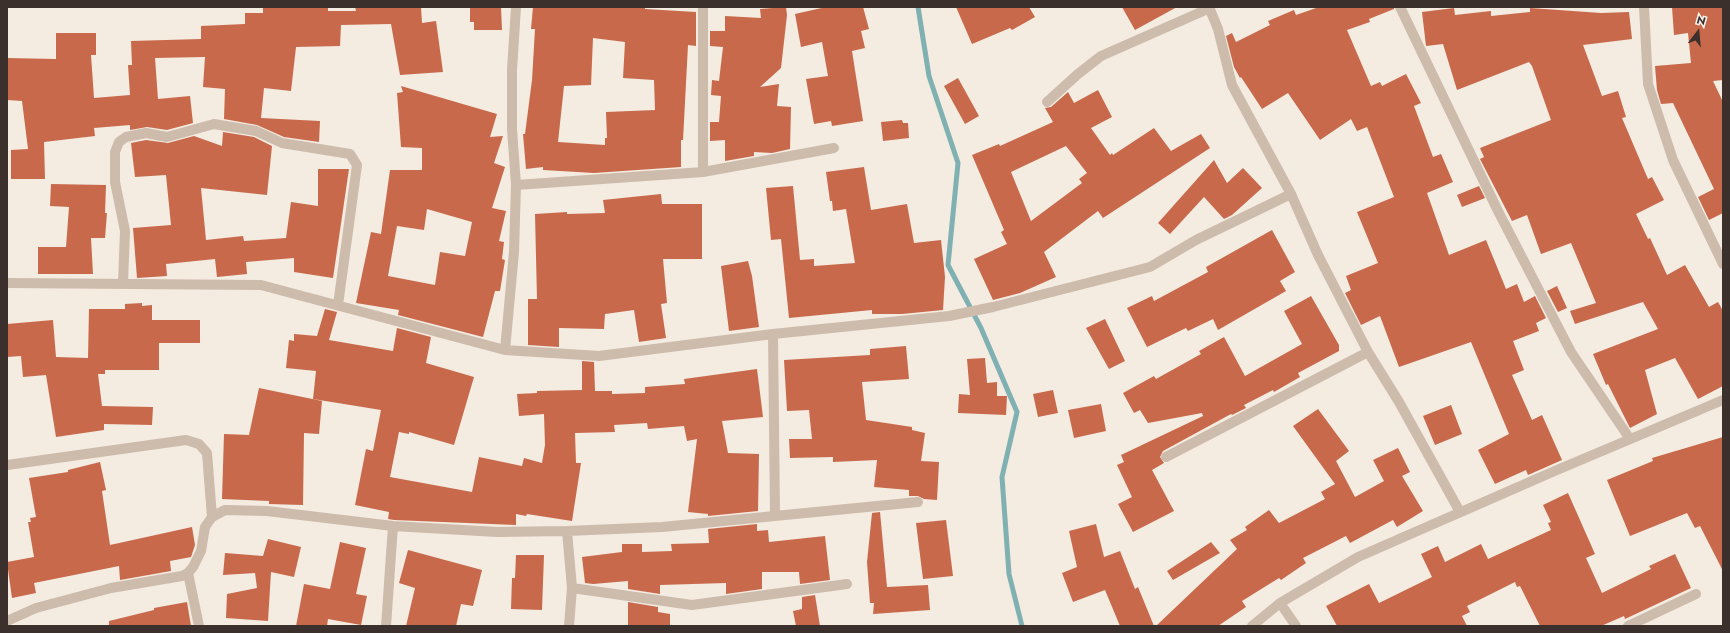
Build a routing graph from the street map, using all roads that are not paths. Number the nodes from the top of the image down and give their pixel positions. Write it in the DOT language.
graph roads {
  1 [pos="516,7"];
  2 [pos="703,7"];
  3 [pos="1400,7"];
  4 [pos="1644,7"];
  5 [pos="1210,8"];
  6 [pos="1048,102"];
  7 [pos="834,148"];
  8 [pos="703,172"];
  9 [pos="516,185"];
  10 [pos="1291,194"];
  11 [pos="1723,264"];
  12 [pos="7,282"];
  13 [pos="123,283"];
  14 [pos="338,305"];
  15 [pos="773,334"];
  16 [pos="505,350"];
  17 [pos="1368,352"];
  18 [pos="1723,400"];
  19 [pos="1630,439"];
  20 [pos="1166,457"];
  21 [pos="7,464"];
  22 [pos="918,502"];
  23 [pos="1460,512"];
  24 [pos="212,516"];
  25 [pos="775,516"];
  26 [pos="393,526"];
  27 [pos="567,531"];
  28 [pos="188,573"];
  29 [pos="847,584"];
  30 [pos="572,588"];
  31 [pos="1696,594"];
  32 [pos="1280,603"];
  33 [pos="7,621"];
  34 [pos="199,626"];
  35 [pos="386,626"];
  36 [pos="569,626"];
  37 [pos="1252,626"];
  38 [pos="1296,626"];
  39 [pos="1628,626"];
  1 -- 9 [label="street"];
  2 -- 8 [label="street"];
  3 -- 19 [label="street"];
  4 -- 11 [label="street"];
  5 -- 6 [label="street"];
  5 -- 10 [label="street"];
  7 -- 8 [label="street"];
  8 -- 9 [label="street"];
  9 -- 16 [label="street"];
  10 -- 15 [label="street"];
  10 -- 17 [label="street"];
  12 -- 13 [label="street"];
  13 -- 14 [label="street"];
  13 -- 14 [label="street"];
  14 -- 16 [label="street"];
  15 -- 16 [label="street"];
  15 -- 25 [label="street"];
  17 -- 20 [label="street"];
  17 -- 23 [label="street"];
  18 -- 19 [label="street"];
  19 -- 23 [label="street"];
  21 -- 24 [label="street"];
  22 -- 25 [label="street"];
  23 -- 32 [label="street"];
  24 -- 26 [label="street"];
  24 -- 28 [label="street"];
  25 -- 27 [label="street"];
  26 -- 27 [label="street"];
  26 -- 35 [label="street"];
  27 -- 30 [label="street"];
  28 -- 33 [label="street"];
  28 -- 34 [label="street"];
  29 -- 30 [label="street"];
  30 -- 36 [label="street"];
  31 -- 39 [label="street"];
  32 -- 37 [label="street"];
  32 -- 38 [label="street"];
}
